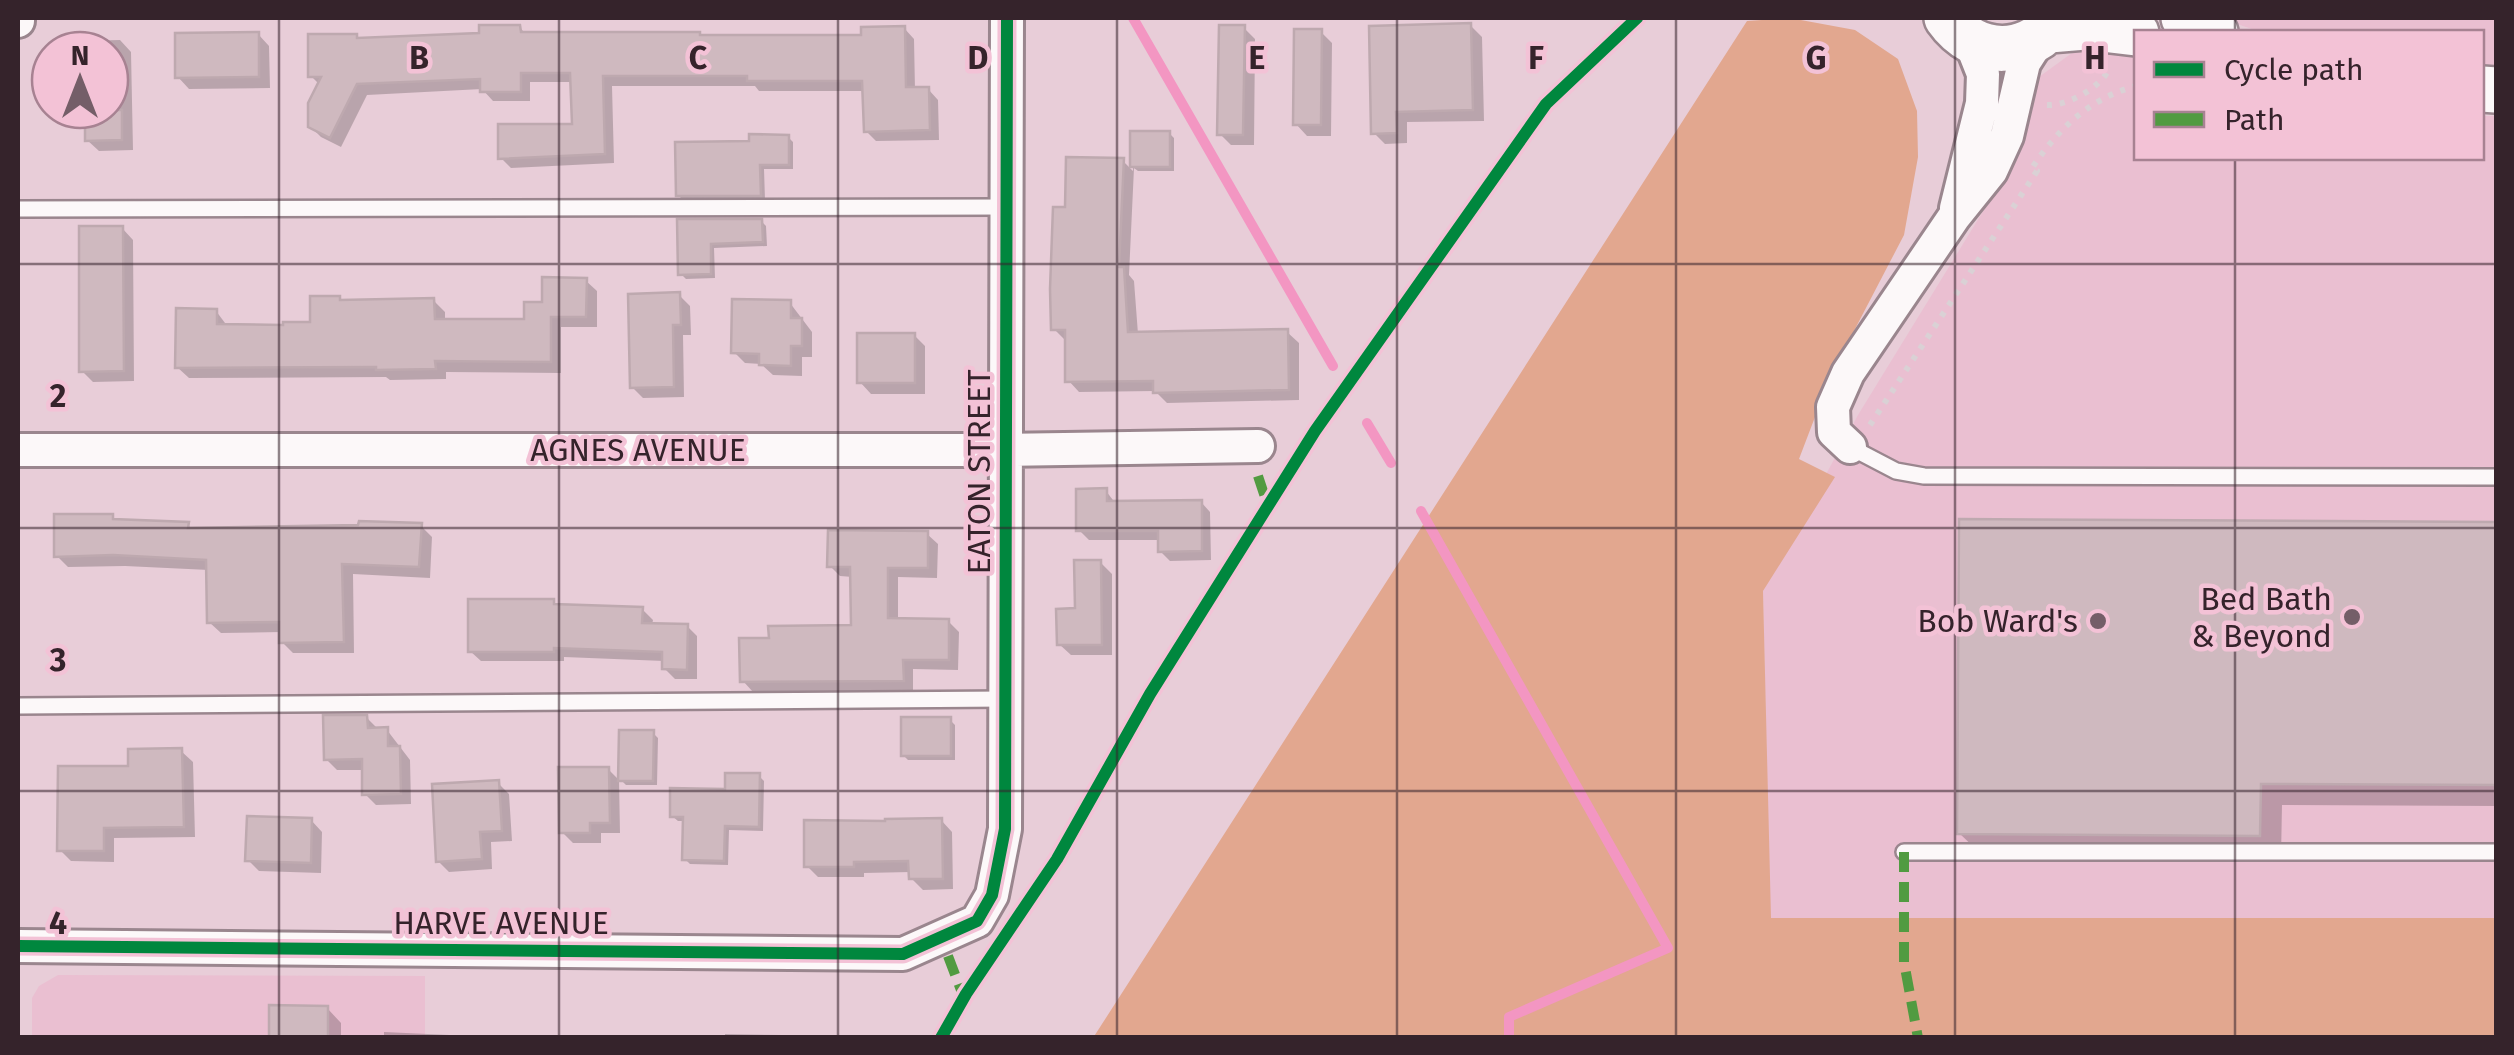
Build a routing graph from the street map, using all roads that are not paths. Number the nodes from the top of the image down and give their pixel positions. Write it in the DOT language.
graph roads {
  1 [pos="1007,18"];
  2 [pos="2184,18"];
  3 [pos="2049,28"];
  4 [pos="1959,29"];
  5 [pos="2211,30"];
  6 [pos="2124,45"];
  7 [pos="1007,207"];
  8 [pos="18,210"];
  9 [pos="1954,217"];
  10 [pos="1258,446"];
  11 [pos="1850,447"];
  12 [pos="18,450"];
  13 [pos="1007,450"];
  14 [pos="2496,477"];
  15 [pos="1007,700"];
  16 [pos="18,706"];
  17 [pos="1904,852"];
  18 [pos="2496,852"];
  19 [pos="977,921"];
  20 [pos="18,946"];
  1 -- 7 [label="street, EATON STREET"];
  2 -- 5 [label="street"];
  3 -- 4 [label="street"];
  3 -- 6 [label="street"];
  3 -- 9 [label="street"];
  4 -- 9 [label="street"];
  7 -- 8 [label="lane"];
  7 -- 13 [label="street, EATON STREET"];
  9 -- 11 [label="street"];
  10 -- 13 [label="street, AGNES AVENUE"];
  11 -- 14 [label="lane"];
  12 -- 13 [label="street, AGNES AVENUE"];
  13 -- 15 [label="street, EATON STREET"];
  15 -- 16 [label="lane"];
  15 -- 19 [label="street, EATON STREET"];
  17 -- 18 [label="lane"];
  19 -- 20 [label="street, HARVE AVENUE"];
}
